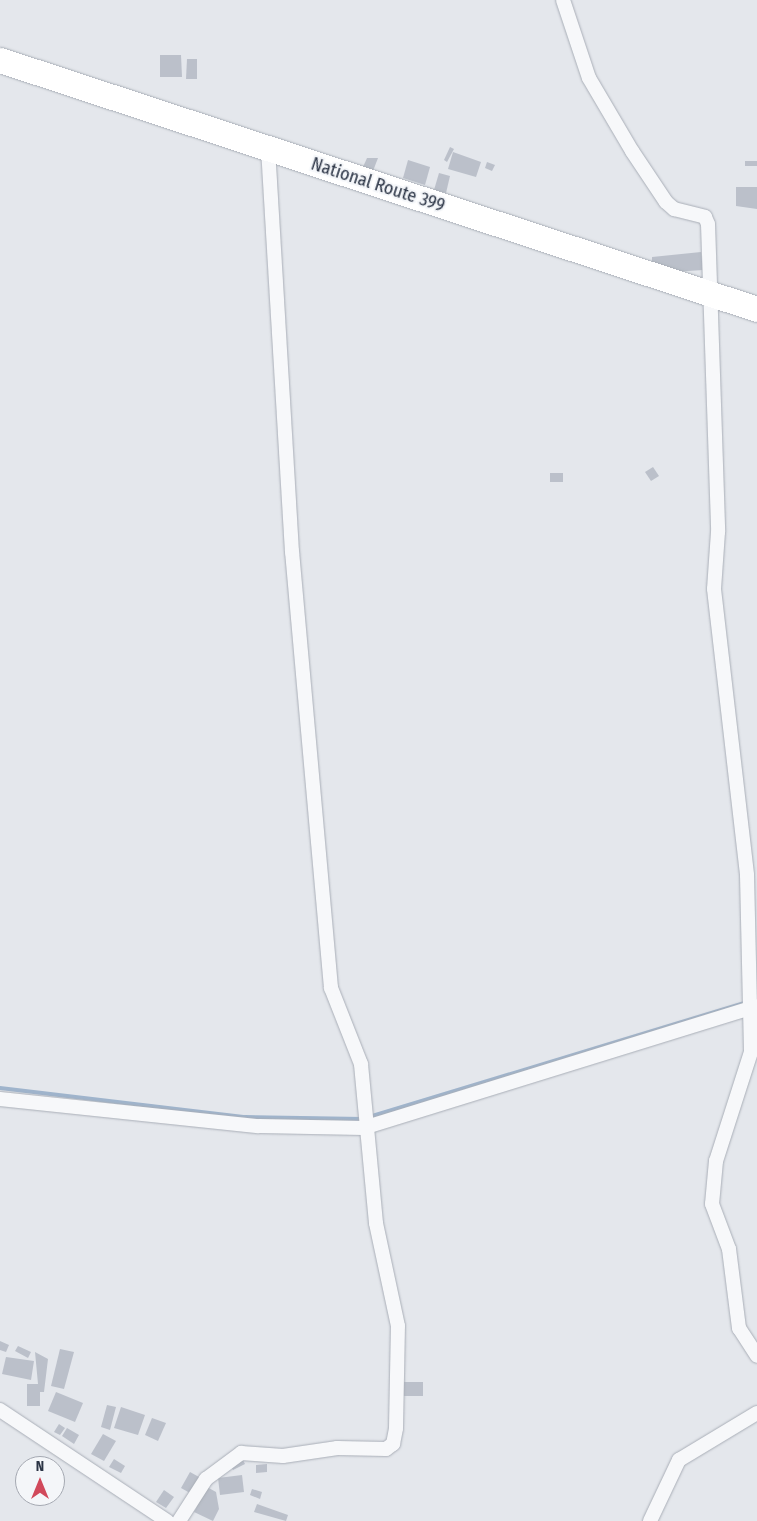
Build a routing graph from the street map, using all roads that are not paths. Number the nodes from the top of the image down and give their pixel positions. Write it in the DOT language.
graph roads {
  1 [pos="563,0"];
  2 [pos="0,60"];
  3 [pos="268,148"];
  4 [pos="712,294"];
  5 [pos="757,309"];
  6 [pos="752,1004"];
  7 [pos="0,1099"];
  8 [pos="367,1121"];
  9 [pos="757,1356"];
  10 [pos="0,1410"];
  11 [pos="757,1413"];
  12 [pos="167,1521"];
  13 [pos="179,1521"];
  14 [pos="650,1521"];
  1 -- 4 [label="street"];
  2 -- 3 [label="highway, National Route 399"];
  3 -- 4 [label="highway, National Route 399"];
  3 -- 8 [label="street"];
  4 -- 5 [label="highway, National Route 399"];
  4 -- 6 [label="street"];
  6 -- 8 [label="street"];
  6 -- 9 [label="street"];
  7 -- 8 [label="street"];
  8 -- 13 [label="street"];
  10 -- 12 [label="street"];
  11 -- 14 [label="street"];
}
